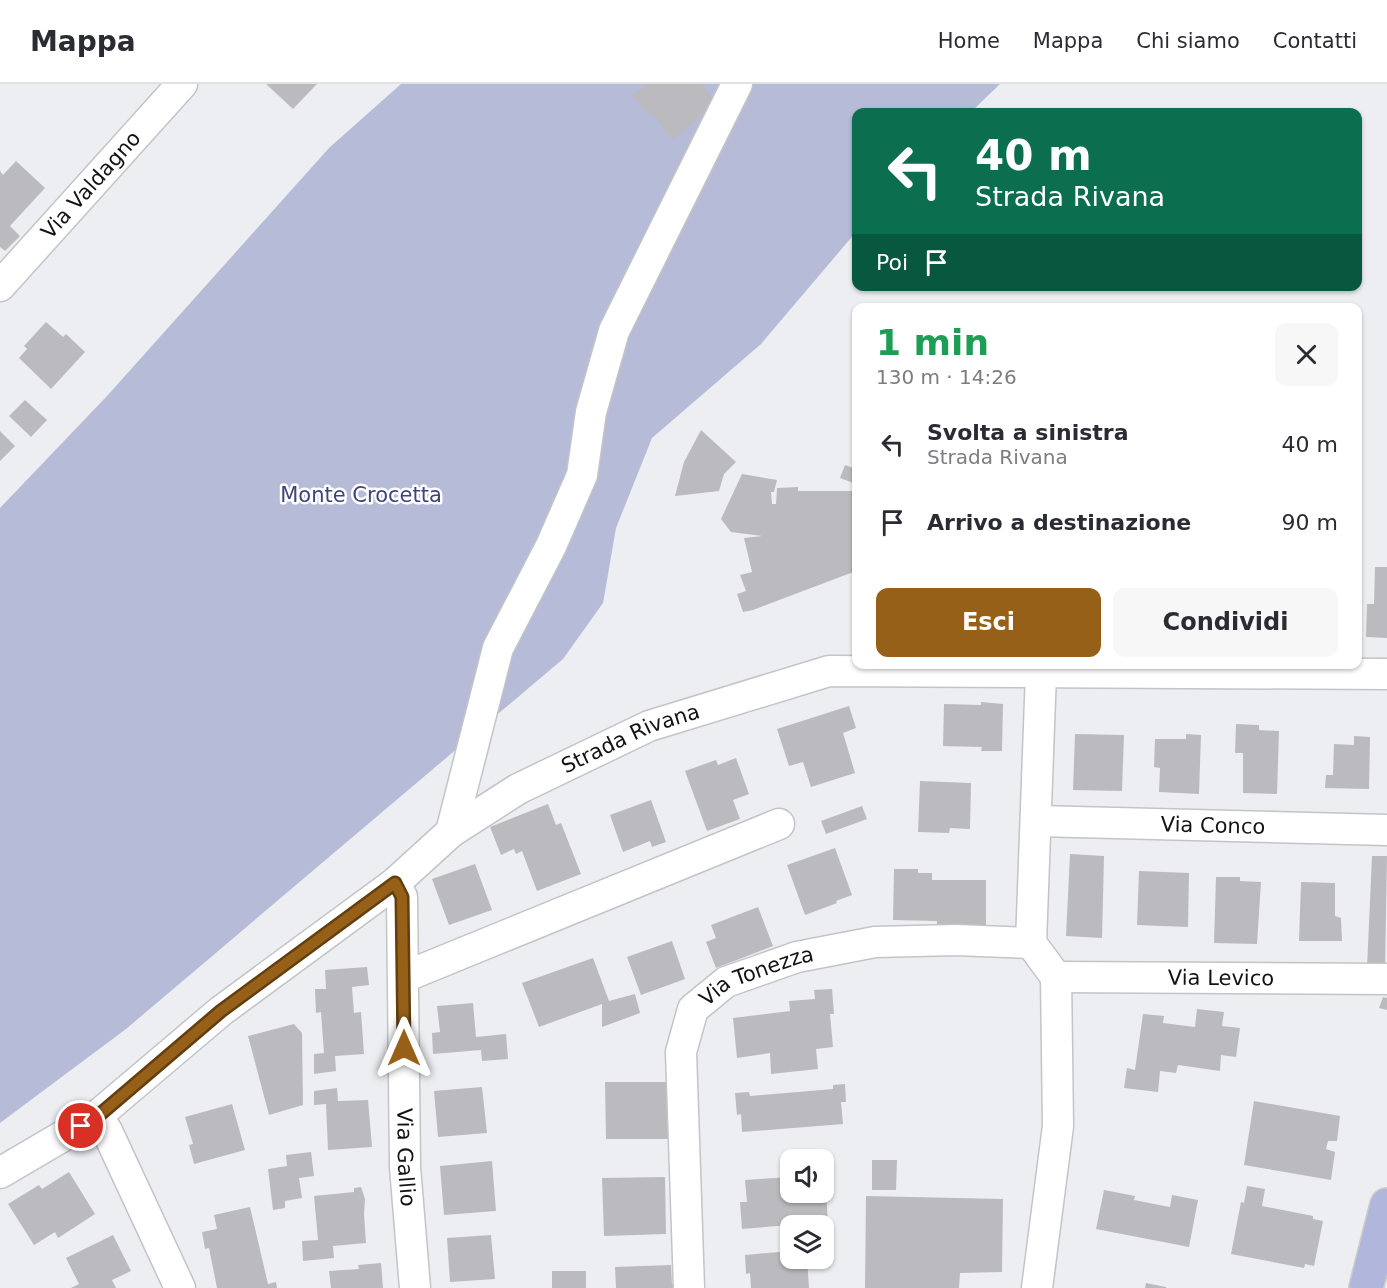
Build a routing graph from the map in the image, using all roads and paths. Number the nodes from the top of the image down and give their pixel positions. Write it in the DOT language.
graph roads {
  1 [pos="182,84"];
  2 [pos="737,84"];
  3 [pos="0,286"];
  4 [pos="1041,672"];
  5 [pos="1387,674"];
  6 [pos="1037,820"];
  7 [pos="779,824"];
  8 [pos="1387,830"];
  9 [pos="451,832"];
  10 [pos="395,883"];
  11 [pos="1031,943"];
  12 [pos="404,977"];
  13 [pos="1056,978"];
  14 [pos="1387,979"];
  15 [pos="98,1116"];
  16 [pos="0,1173"];
  17 [pos="1387,1205"];
  18 [pos="180,1288"];
  19 [pos="415,1288"];
  20 [pos="689,1288"];
  21 [pos="1038,1288"];
  22 [pos="1366,1288"];
  1 -- 3 [label="street, Via Valdagno"];
  2 -- 9 [label="street"];
  4 -- 5 [label="street, Strada Rivana"];
  4 -- 6 [label="street"];
  4 -- 9 [label="street, Strada Rivana"];
  6 -- 8 [label="street, Via Conco"];
  6 -- 11 [label="street"];
  7 -- 12 [label="street"];
  9 -- 10 [label="street, Strada Rivana"];
  10 -- 12 [label="street, Via Gallio"];
  10 -- 15 [label="street, Strada Rivana"];
  11 -- 13 [label="street"];
  11 -- 20 [label="street, Via Tonezza"];
  12 -- 19 [label="street, Via Gallio"];
  13 -- 14 [label="street, Via Levico"];
  13 -- 21 [label="street"];
  15 -- 16 [label="street, Strada Rivana"];
  15 -- 18 [label="street"];
  17 -- 22 [label="main road"];
}
